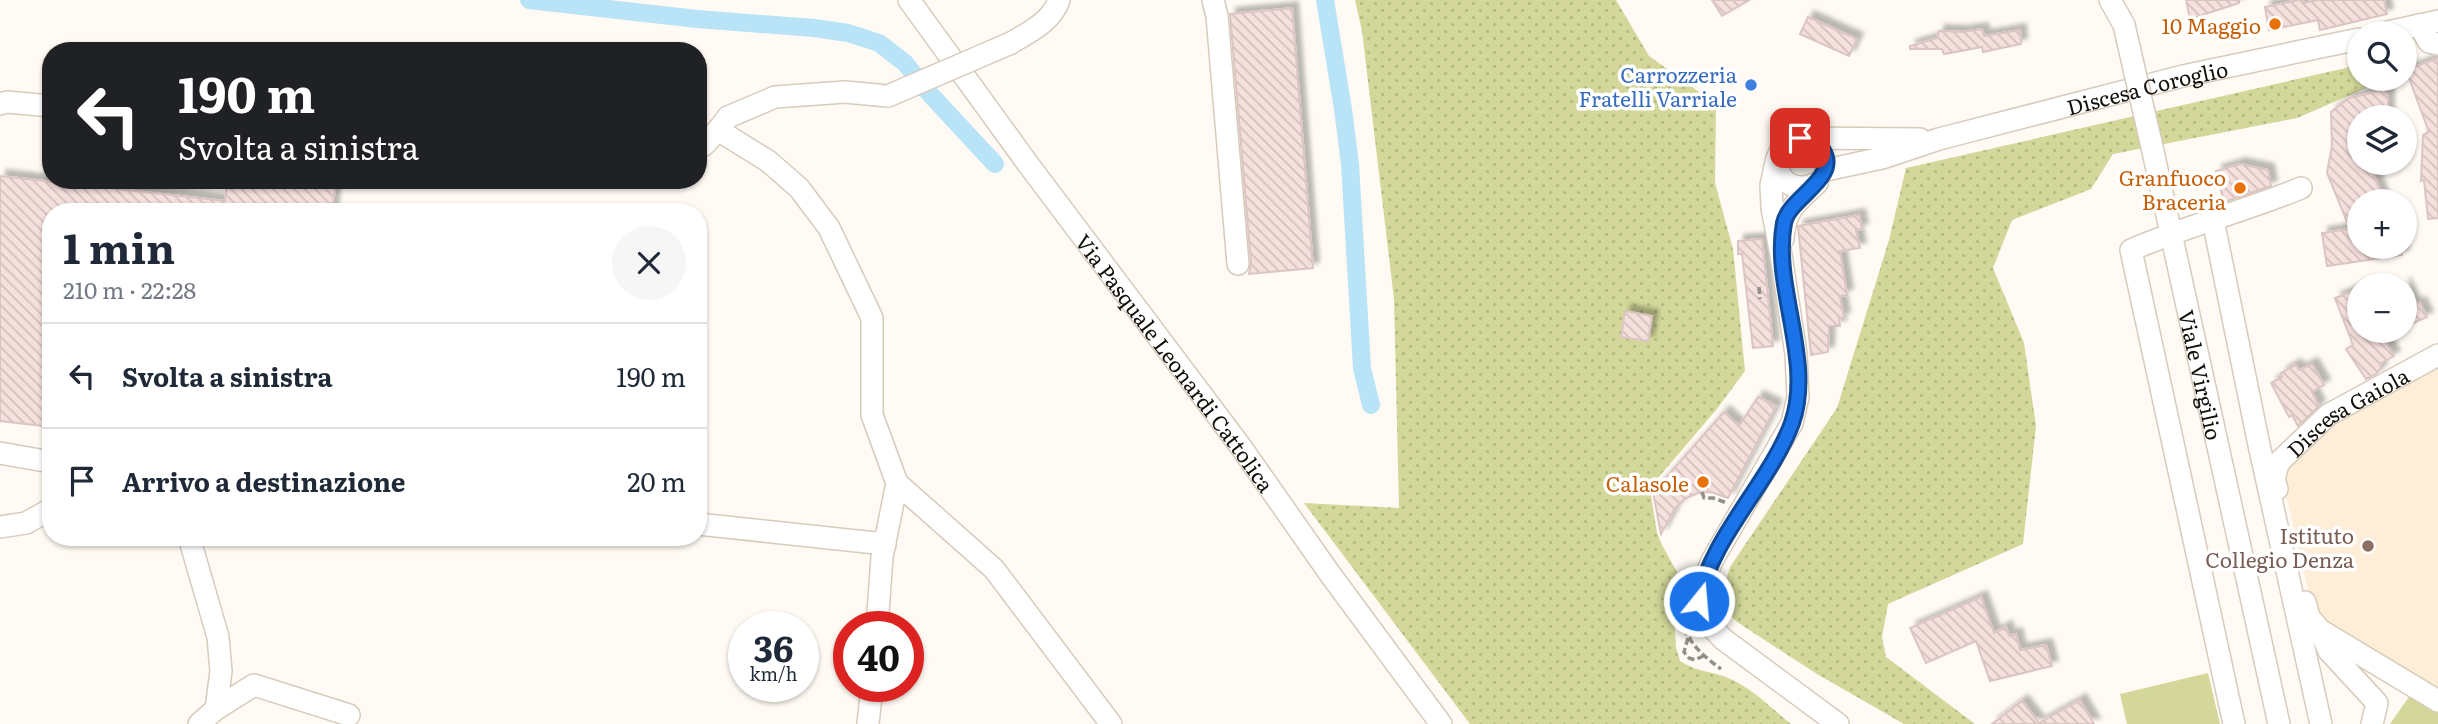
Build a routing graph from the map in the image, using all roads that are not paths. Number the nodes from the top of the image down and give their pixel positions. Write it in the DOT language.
graph roads {
  1 [pos="909,0"];
  2 [pos="1059,0"];
  3 [pos="1213,0"];
  4 [pos="2110,0"];
  5 [pos="2126,0"];
  6 [pos="2429,23"];
  7 [pos="2124,25"];
  8 [pos="2347,42"];
  9 [pos="2438,44"];
  10 [pos="0,104"];
  11 [pos="42,105"];
  12 [pos="718,130"];
  13 [pos="1808,138"];
  14 [pos="1939,139"];
  15 [pos="707,142"];
  16 [pos="1777,158"];
  17 [pos="1821,176"];
  18 [pos="2301,188"];
  19 [pos="2213,220"];
  20 [pos="2169,234"];
  21 [pos="1782,255"];
  22 [pos="1238,264"];
  23 [pos="2438,355"];
  24 [pos="0,453"];
  25 [pos="42,460"];
  26 [pos="897,483"];
  27 [pos="42,514"];
  28 [pos="707,525"];
  29 [pos="0,527"];
  30 [pos="885,544"];
  31 [pos="192,546"];
  32 [pos="878,611"];
  33 [pos="2320,630"];
  34 [pos="2438,701"];
  35 [pos="871,702"];
  36 [pos="216,709"];
  37 [pos="349,715"];
  38 [pos="199,724"];
  39 [pos="869,724"];
  40 [pos="1111,724"];
  41 [pos="1441,724"];
  42 [pos="1838,724"];
  43 [pos="2234,724"];
  44 [pos="2279,724"];
  45 [pos="2321,724"];
  46 [pos="2372,724"];
  1 -- 41 [label="street, Via Pasquale Leonardi Cattolica"];
  2 -- 12 [label="street, bridge"];
  3 -- 22 [label="street"];
  4 -- 7 [label="street, Viale Virgilio"];
  5 -- 7 [label="street, Viale Virgilio"];
  6 -- 9 [label="street"];
  7 -- 20 [label="street, Viale Virgilio, bridge"];
  8 -- 14 [label="street, Discesa Coroglio"];
  10 -- 11 [label="street"];
  12 -- 15 [label="street"];
  12 -- 26 [label="street"];
  13 -- 14 [label="street, Discesa Coroglio"];
  13 -- 16 [label="street"];
  13 -- 17 [label="street"];
  14 -- 17 [label="street, Discesa Coroglio"];
  16 -- 17 [label="street"];
  16 -- 21 [label="street"];
  17 -- 21 [label="street"];
  18 -- 19 [label="street"];
  19 -- 20 [label="street"];
  19 -- 45 [label="street"];
  20 -- 43 [label="street"];
  20 -- 44 [label="street, Viale Virgilio"];
  21 -- 42 [label="street"];
  23 -- 33 [label="street, Discesa Gaiola"];
  24 -- 25 [label="street"];
  26 -- 30 [label="street"];
  26 -- 40 [label="street"];
  27 -- 29 [label="street"];
  28 -- 30 [label="street"];
  30 -- 32 [label="street"];
  31 -- 36 [label="street"];
  33 -- 34 [label="street"];
  33 -- 46 [label="street, Discesa Gaiola"];
  35 -- 39 [label="street"];
  36 -- 37 [label="street"];
  36 -- 38 [label="street"];
}
